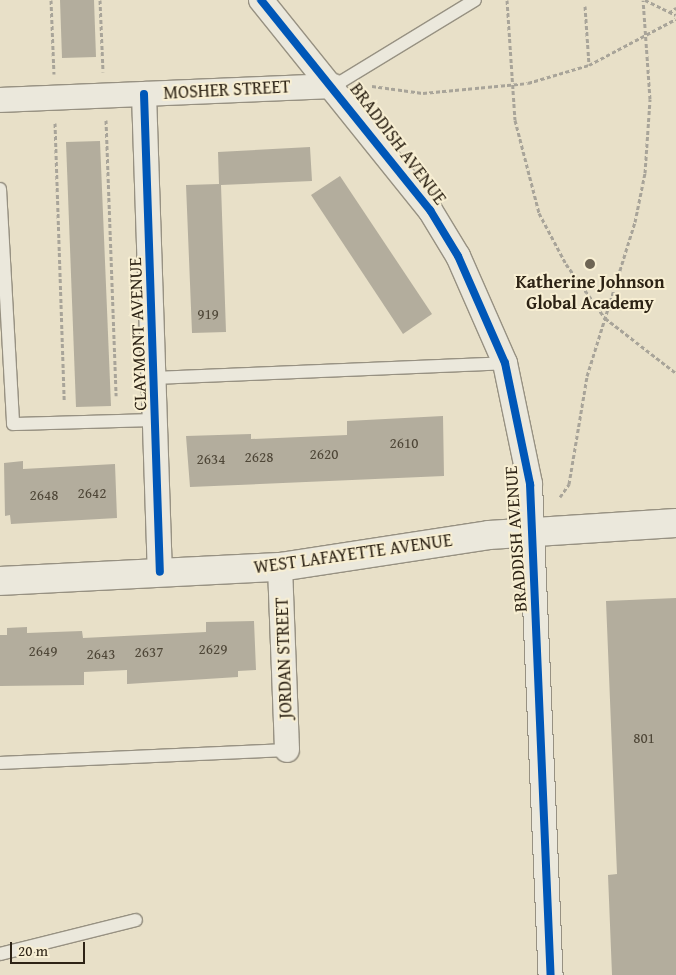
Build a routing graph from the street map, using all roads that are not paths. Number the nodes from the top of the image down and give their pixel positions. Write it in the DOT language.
graph roads {
  1 [pos="261,0"];
  2 [pos="475,0"];
  3 [pos="334,86"];
  4 [pos="144,94"];
  5 [pos="0,100"];
  6 [pos="0,189"];
  7 [pos="505,363"];
  8 [pos="154,378"];
  9 [pos="156,420"];
  10 [pos="676,523"];
  11 [pos="533,531"];
  12 [pos="280,567"];
  13 [pos="160,572"];
  14 [pos="0,581"];
  15 [pos="287,750"];
  16 [pos="0,763"];
  17 [pos="136,920"];
  18 [pos="0,954"];
  19 [pos="551,975"];
  1 -- 3 [label="street, BRADDISH AVENUE"];
  2 -- 3 [label="lane"];
  3 -- 4 [label="street, MOSHER STREET"];
  3 -- 7 [label="street, BRADDISH AVENUE"];
  4 -- 5 [label="street, MOSHER STREET"];
  4 -- 8 [label="street, CLAYMONT AVENUE"];
  6 -- 9 [label="lane"];
  7 -- 8 [label="lane"];
  7 -- 11 [label="street, BRADDISH AVENUE"];
  8 -- 9 [label="street, CLAYMONT AVENUE"];
  9 -- 13 [label="street, CLAYMONT AVENUE"];
  10 -- 11 [label="main road, WEST LAFAYETTE AVENUE"];
  11 -- 12 [label="main road, WEST LAFAYETTE AVENUE"];
  11 -- 19 [label="street, BRADDISH AVENUE"];
  12 -- 13 [label="main road, WEST LAFAYETTE AVENUE"];
  12 -- 15 [label="street, JORDAN STREET"];
  13 -- 14 [label="main road, WEST LAFAYETTE AVENUE"];
  15 -- 16 [label="lane"];
  17 -- 18 [label="lane"];
}
